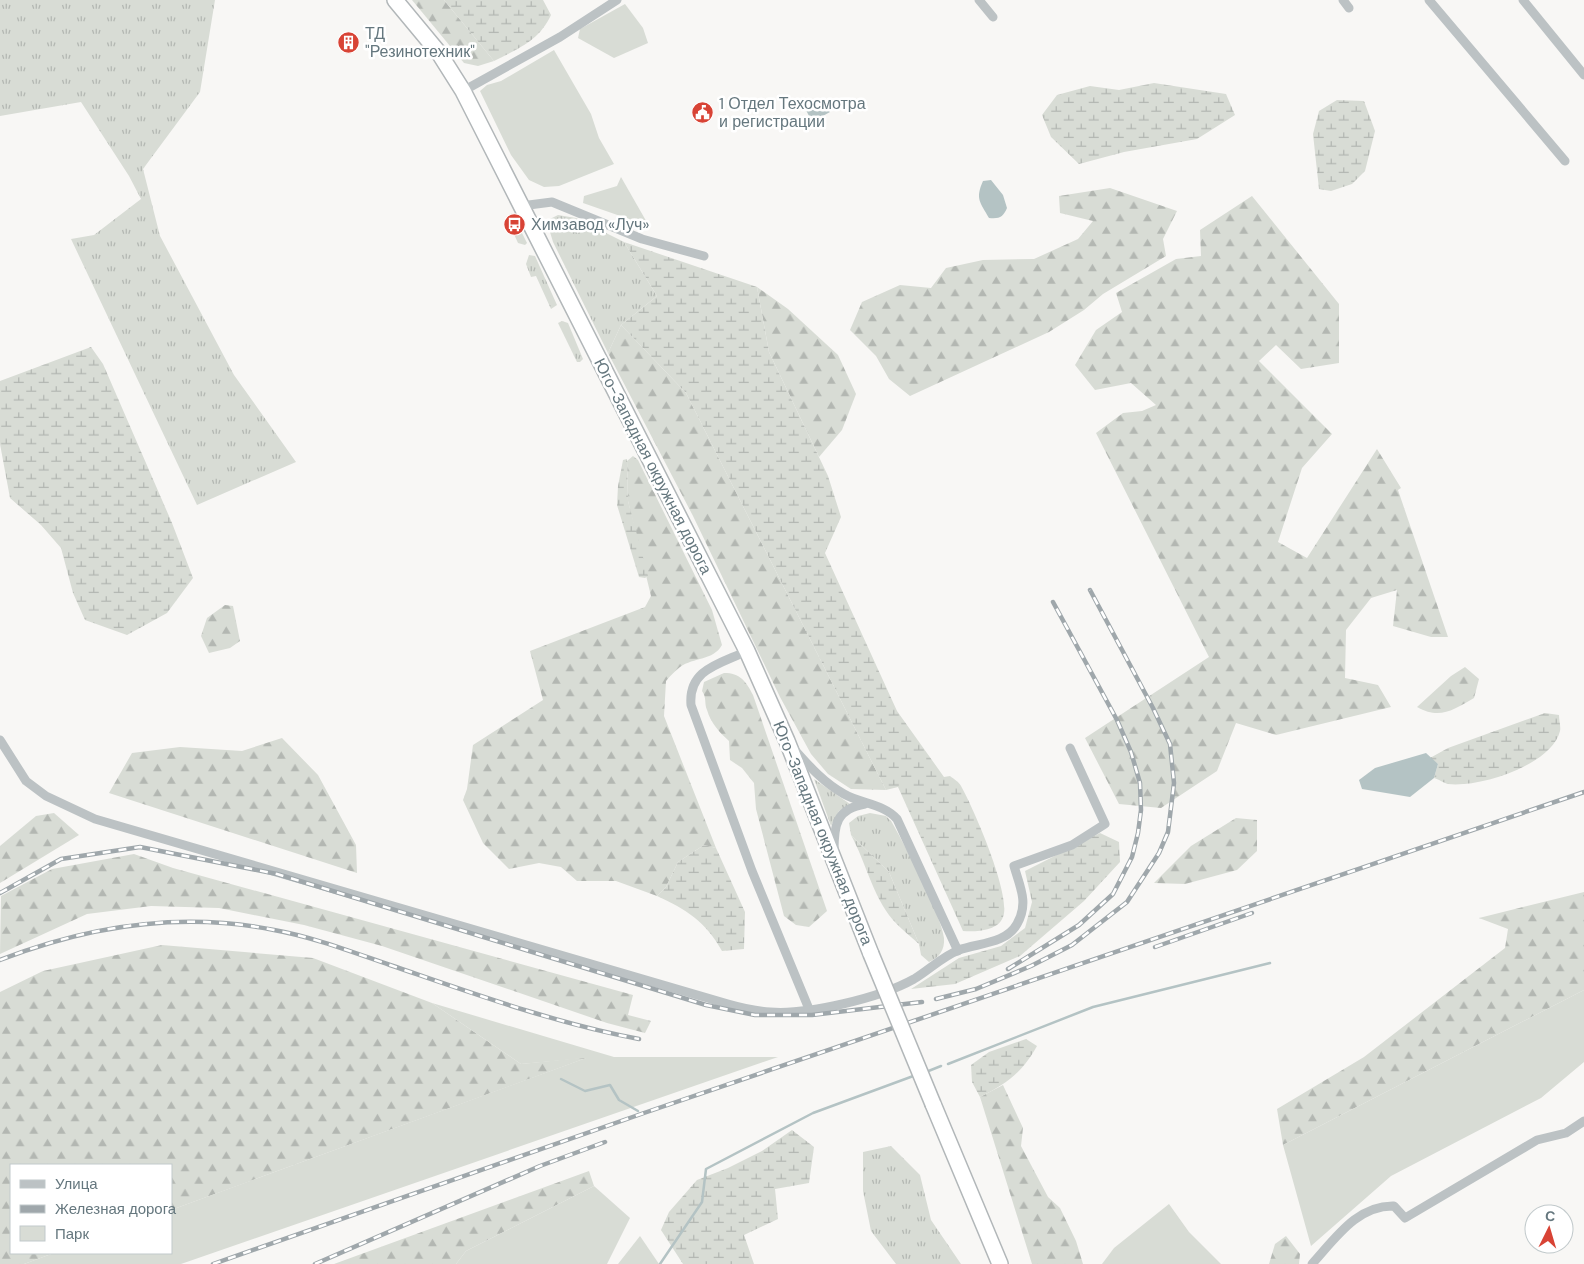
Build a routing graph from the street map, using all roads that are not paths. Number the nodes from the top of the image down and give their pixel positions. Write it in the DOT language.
graph roads {
  1 [pos="395,0"];
  2 [pos="617,0"];
  3 [pos="979,0"];
  4 [pos="1343,0"];
  5 [pos="1429,0"];
  6 [pos="1523,0"];
  7 [pos="1349,8"];
  8 [pos="993,17"];
  9 [pos="1584,74"];
  10 [pos="463,91"];
  11 [pos="1565,160"];
  12 [pos="521,206"];
  13 [pos="704,256"];
  14 [pos="747,651"];
  15 [pos="0,740"];
  16 [pos="787,741"];
  17 [pos="1070,748"];
  18 [pos="867,804"];
  19 [pos="834,861"];
  20 [pos="958,951"];
  21 [pos="809,1009"];
  22 [pos="1584,1121"];
  23 [pos="1000,1264"];
  24 [pos="1312,1264"];
  1 -- 10 [label="highway, Юго-Западная окружная дорога"];
  2 -- 10 [label="street"];
  3 -- 8 [label="street"];
  4 -- 7 [label="street"];
  5 -- 11 [label="street"];
  6 -- 9 [label="street"];
  10 -- 12 [label="highway, Юго-Западная окружная дорога"];
  12 -- 13 [label="street"];
  12 -- 14 [label="highway, Юго-Западная окружная дорога"];
  14 -- 16 [label="highway, Юго-Западная окружная дорога"];
  14 -- 21 [label="street"];
  15 -- 21 [label="street"];
  16 -- 18 [label="street"];
  16 -- 19 [label="highway, Юго-Западная окружная дорога"];
  17 -- 20 [label="street"];
  18 -- 19 [label="street"];
  18 -- 20 [label="street"];
  19 -- 23 [label="highway, Юго-Западная окружная дорога, bridge"];
  20 -- 21 [label="street"];
  22 -- 24 [label="street"];
}
